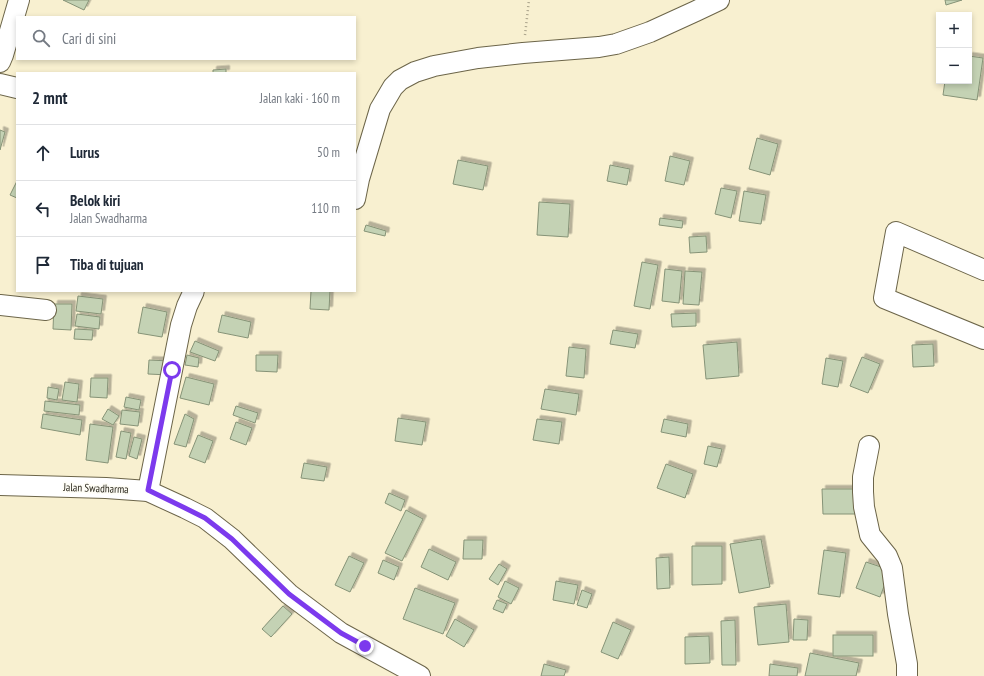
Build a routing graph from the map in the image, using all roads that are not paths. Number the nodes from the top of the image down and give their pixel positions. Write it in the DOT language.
graph roads {
  1 [pos="19,0"];
  2 [pos="719,0"];
  3 [pos="697,6"];
  4 [pos="0,62"];
  5 [pos="0,84"];
  6 [pos="16,88"];
  7 [pos="356,194"];
  8 [pos="984,270"];
  9 [pos="194,292"];
  10 [pos="0,305"];
  11 [pos="46,310"];
  12 [pos="984,339"];
  13 [pos="869,446"];
  14 [pos="0,485"];
  15 [pos="148,490"];
  16 [pos="420,676"];
  17 [pos="907,676"];
  1 -- 4 [label="street"];
  2 -- 3 [label="street"];
  3 -- 7 [label="street"];
  5 -- 6 [label="street"];
  8 -- 12 [label="street"];
  9 -- 15 [label="street"];
  10 -- 11 [label="street"];
  13 -- 17 [label="street"];
  14 -- 15 [label="street, Jalan Swadharma"];
  15 -- 16 [label="street, Jalan Swadharma"];
}
